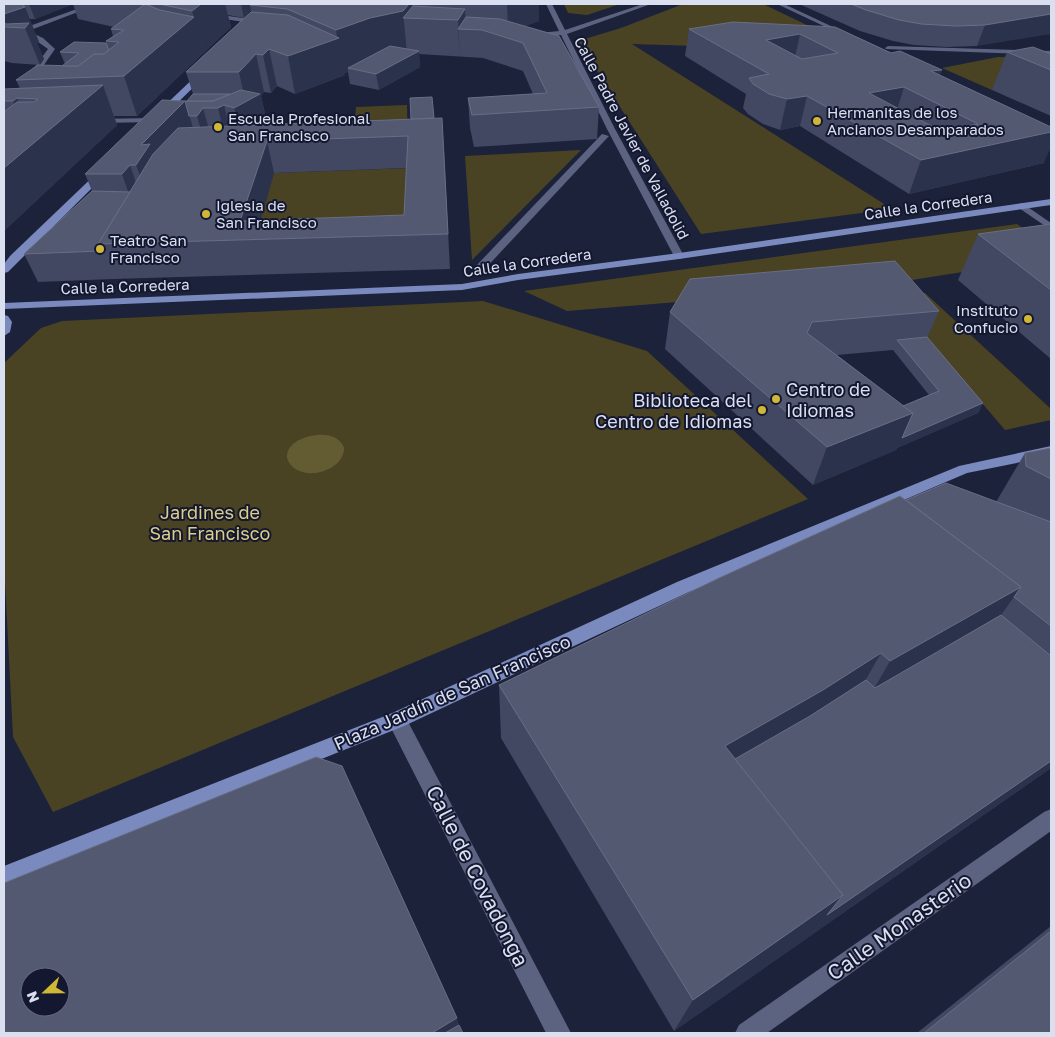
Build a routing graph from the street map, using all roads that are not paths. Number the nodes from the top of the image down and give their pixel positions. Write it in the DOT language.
graph roads {
  1 [pos="96,4"];
  2 [pos="549,4"];
  3 [pos="648,4"];
  4 [pos="780,4"];
  5 [pos="199,14"];
  6 [pos="264,14"];
  7 [pos="4,22"];
  8 [pos="42,24"];
  9 [pos="274,24"];
  10 [pos="253,25"];
  11 [pos="4,30"];
  12 [pos="23,30"];
  13 [pos="562,32"];
  14 [pos="524,36"];
  15 [pos="4,37"];
  16 [pos="855,38"];
  17 [pos="888,48"];
  18 [pos="880,50"];
  19 [pos="1051,53"];
  20 [pos="898,58"];
  21 [pos="208,68"];
  22 [pos="4,106"];
  23 [pos="156,120"];
  24 [pos="89,121"];
  25 [pos="148,127"];
  26 [pos="605,136"];
  27 [pos="113,162"];
  28 [pos="1051,202"];
  29 [pos="1022,206"];
  30 [pos="1051,227"];
  31 [pos="679,256"];
  32 [pos="9,260"];
  33 [pos="479,268"];
  34 [pos="4,270"];
  35 [pos="4,306"];
  36 [pos="4,318"];
  37 [pos="4,332"];
  38 [pos="1051,451"];
  39 [pos="896,498"];
  40 [pos="914,506"];
  41 [pos="397,720"];
  42 [pos="1051,819"];
  43 [pos="4,876"];
  44 [pos="559,1033"];
  45 [pos="747,1033"];
  1 -- 8 [label="street"];
  2 -- 13 [label="street, Calle Padre Javier de Valladolid"];
  3 -- 13 [label="street"];
  4 -- 16 [label="street"];
  5 -- 10 [label="street"];
  6 -- 10 [label="main road"];
  7 -- 8 [label="street"];
  8 -- 12 [label="street"];
  9 -- 10 [label="street"];
  11 -- 12 [label="street"];
  12 -- 15 [label="street"];
  12 -- 22 [label="street"];
  13 -- 14 [label="street"];
  13 -- 31 [label="street, Calle Padre Javier de Valladolid"];
  17 -- 19 [label="street"];
  18 -- 20 [label="street"];
  21 -- 23 [label="main road"];
  23 -- 24 [label="street"];
  23 -- 25 [label="main road"];
  26 -- 33 [label="street"];
  27 -- 32 [label="main road"];
  28 -- 29 [label="main road, Calle la Corredera"];
  29 -- 30 [label="street"];
  29 -- 31 [label="main road, Calle la Corredera"];
  31 -- 35 [label="main road, Calle la Corredera"];
  32 -- 34 [label="main road"];
  36 -- 37 [label="main road"];
  38 -- 39 [label="main road, Plaza Jardín de San Francisco"];
  39 -- 40 [label="street"];
  39 -- 41 [label="main road, Plaza Jardín de San Francisco"];
  41 -- 43 [label="main road, Plaza Jardín de San Francisco"];
  41 -- 44 [label="street, Calle de Covadonga"];
  42 -- 45 [label="street, Calle Monasterio"];
}
